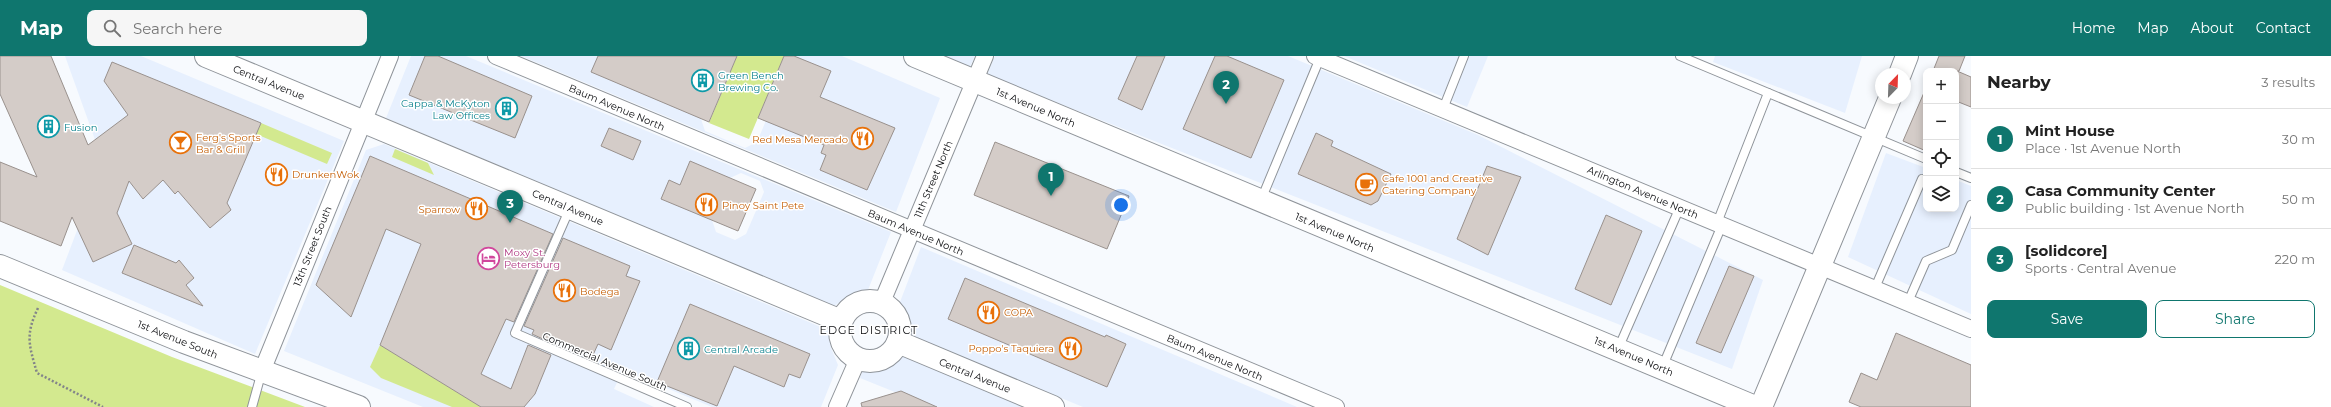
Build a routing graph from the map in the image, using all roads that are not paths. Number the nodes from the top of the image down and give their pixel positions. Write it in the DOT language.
graph roads {
  1 [pos="206,56"];
  2 [pos="390,56"];
  3 [pos="496,56"];
  4 [pos="915,56"];
  5 [pos="985,56"];
  6 [pos="1464,56"];
  7 [pos="1680,56"];
  8 [pos="1908,56"];
  9 [pos="1318,57"];
  10 [pos="515,60"];
  11 [pos="1903,68"];
  12 [pos="974,81"];
  13 [pos="1768,93"];
  14 [pos="1888,104"];
  15 [pos="1443,109"];
  16 [pos="363,121"];
  17 [pos="1874,137"];
  18 [pos="1923,158"];
  19 [pos="1959,173"];
  20 [pos="1971,178"];
  21 [pos="1922,179"];
  22 [pos="1260,200"];
  23 [pos="1971,205"];
  24 [pos="1680,207"];
  25 [pos="570,208"];
  26 [pos="1720,224"];
  27 [pos="912,230"];
  28 [pos="0,266"];
  29 [pos="1820,266"];
  30 [pos="1875,288"];
  31 [pos="882,302"];
  32 [pos="1908,302"];
  33 [pos="841,321"];
  34 [pos="1971,329"];
  35 [pos="898,342"];
  36 [pos="1618,350"];
  37 [pos="858,359"];
  38 [pos="1662,368"];
  39 [pos="262,371"];
  40 [pos="252,407"];
  41 [pos="359,407"];
  42 [pos="687,407"];
  43 [pos="837,407"];
  44 [pos="1053,407"];
  45 [pos="1336,407"];
  46 [pos="1755,407"];
  47 [pos="1761,407"];
  1 -- 16 [label="main road, Central Avenue"];
  2 -- 16 [label="street, 13th Street South"];
  3 -- 10 [label="street, Baum Avenue North"];
  4 -- 12 [label="main road, 1st Avenue North"];
  5 -- 12 [label="street, 11th Street North"];
  6 -- 15 [label="lane"];
  7 -- 13 [label="lane"];
  8 -- 11 [label="main road"];
  9 -- 15 [label="street, Arlington Avenue North"];
  9 -- 22 [label="lane"];
  10 -- 27 [label="street, Baum Avenue North"];
  12 -- 22 [label="main road, 1st Avenue North"];
  12 -- 27 [label="street, 11th Street North"];
  13 -- 17 [label="lane"];
  13 -- 26 [label="lane"];
  14 -- 17 [label="main road"];
  15 -- 24 [label="street, Arlington Avenue North"];
  16 -- 25 [label="main road, Central Avenue"];
  16 -- 39 [label="street, 13th Street South"];
  17 -- 18 [label="lane"];
  17 -- 29 [label="main road"];
  19 -- 20 [label="lane"];
  21 -- 30 [label="lane"];
  22 -- 36 [label="main road, 1st Avenue North"];
  23 -- 32 [label="lane"];
  24 -- 26 [label="street, Arlington Avenue North"];
  24 -- 36 [label="lane"];
  25 -- 33 [label="main road, Central Avenue"];
  25 -- 42 [label="lane, Commercial Avenue South"];
  26 -- 29 [label="street, Arlington Avenue North"];
  26 -- 38 [label="lane"];
  27 -- 31 [label="street, 11th Street North"];
  27 -- 45 [label="street, Baum Avenue North"];
  28 -- 39 [label="main road, 1st Avenue South"];
  29 -- 30 [label="street, Arlington Avenue North"];
  29 -- 47 [label="main road"];
  30 -- 32 [label="street, Arlington Avenue North"];
  31 -- 33 [label="main road"];
  31 -- 35 [label="main road"];
  32 -- 34 [label="street, Arlington Avenue North"];
  33 -- 37 [label="main road"];
  35 -- 37 [label="main road"];
  35 -- 44 [label="main road, Central Avenue"];
  36 -- 38 [label="main road, 1st Avenue North"];
  37 -- 43 [label="street"];
  38 -- 46 [label="main road, 1st Avenue North"];
  39 -- 40 [label="lane"];
  39 -- 41 [label="main road, 1st Avenue South"];
}
